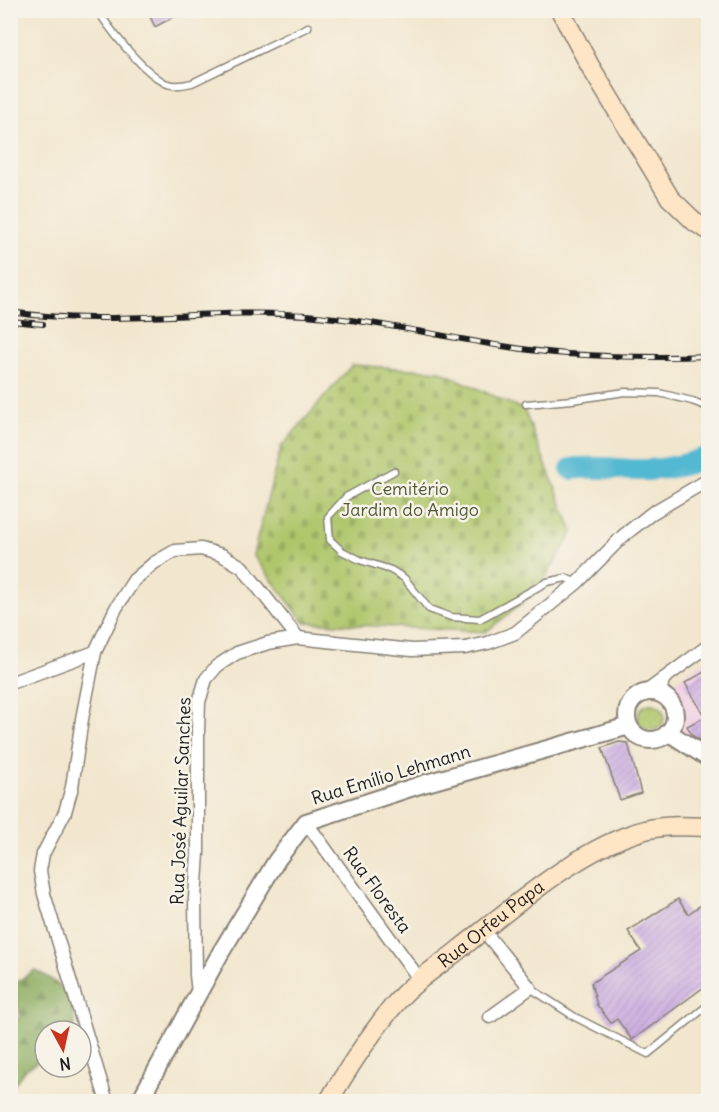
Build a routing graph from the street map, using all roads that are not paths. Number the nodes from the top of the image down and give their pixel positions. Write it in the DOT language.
graph roads {
  1 [pos="97,10"];
  2 [pos="560,10"];
  3 [pos="308,27"];
  4 [pos="708,230"];
  5 [pos="526,404"];
  6 [pos="708,407"];
  7 [pos="394,471"];
  8 [pos="708,480"];
  9 [pos="577,583"];
  10 [pos="298,638"];
  11 [pos="708,646"];
  12 [pos="95,652"];
  13 [pos="10,683"];
  14 [pos="662,687"];
  15 [pos="629,726"];
  16 [pos="668,732"];
  17 [pos="708,758"];
  18 [pos="306,822"];
  19 [pos="708,827"];
  20 [pos="484,931"];
  21 [pos="420,980"];
  22 [pos="530,988"];
  23 [pos="198,992"];
  24 [pos="708,1005"];
  25 [pos="490,1017"];
  26 [pos="107,1101"];
  27 [pos="138,1101"];
  28 [pos="328,1101"];
  1 -- 3 [label="lane"];
  2 -- 4 [label="main road"];
  5 -- 6 [label="lane"];
  7 -- 9 [label="lane"];
  8 -- 9 [label="street, Rua José Aguilar Sanches"];
  9 -- 10 [label="street, Rua José Aguilar Sanches"];
  10 -- 12 [label="street"];
  10 -- 23 [label="street, Rua José Aguilar Sanches"];
  11 -- 14 [label="street"];
  12 -- 13 [label="street"];
  12 -- 26 [label="street"];
  14 -- 15 [label="street"];
  14 -- 16 [label="street"];
  15 -- 16 [label="street"];
  15 -- 18 [label="street, Rua Emílio Lehmann"];
  16 -- 17 [label="street"];
  18 -- 21 [label="street, Rua Floresta"];
  18 -- 23 [label="street, Rua Emílio Lehmann"];
  19 -- 20 [label="main road, Rua Orfeu Papa"];
  20 -- 21 [label="main road, Rua Orfeu Papa"];
  20 -- 22 [label="street"];
  21 -- 28 [label="main road, Rua Orfeu Papa"];
  22 -- 24 [label="lane"];
  22 -- 25 [label="street"];
  23 -- 27 [label="street, Rua Emílio Lehmann"];
}
